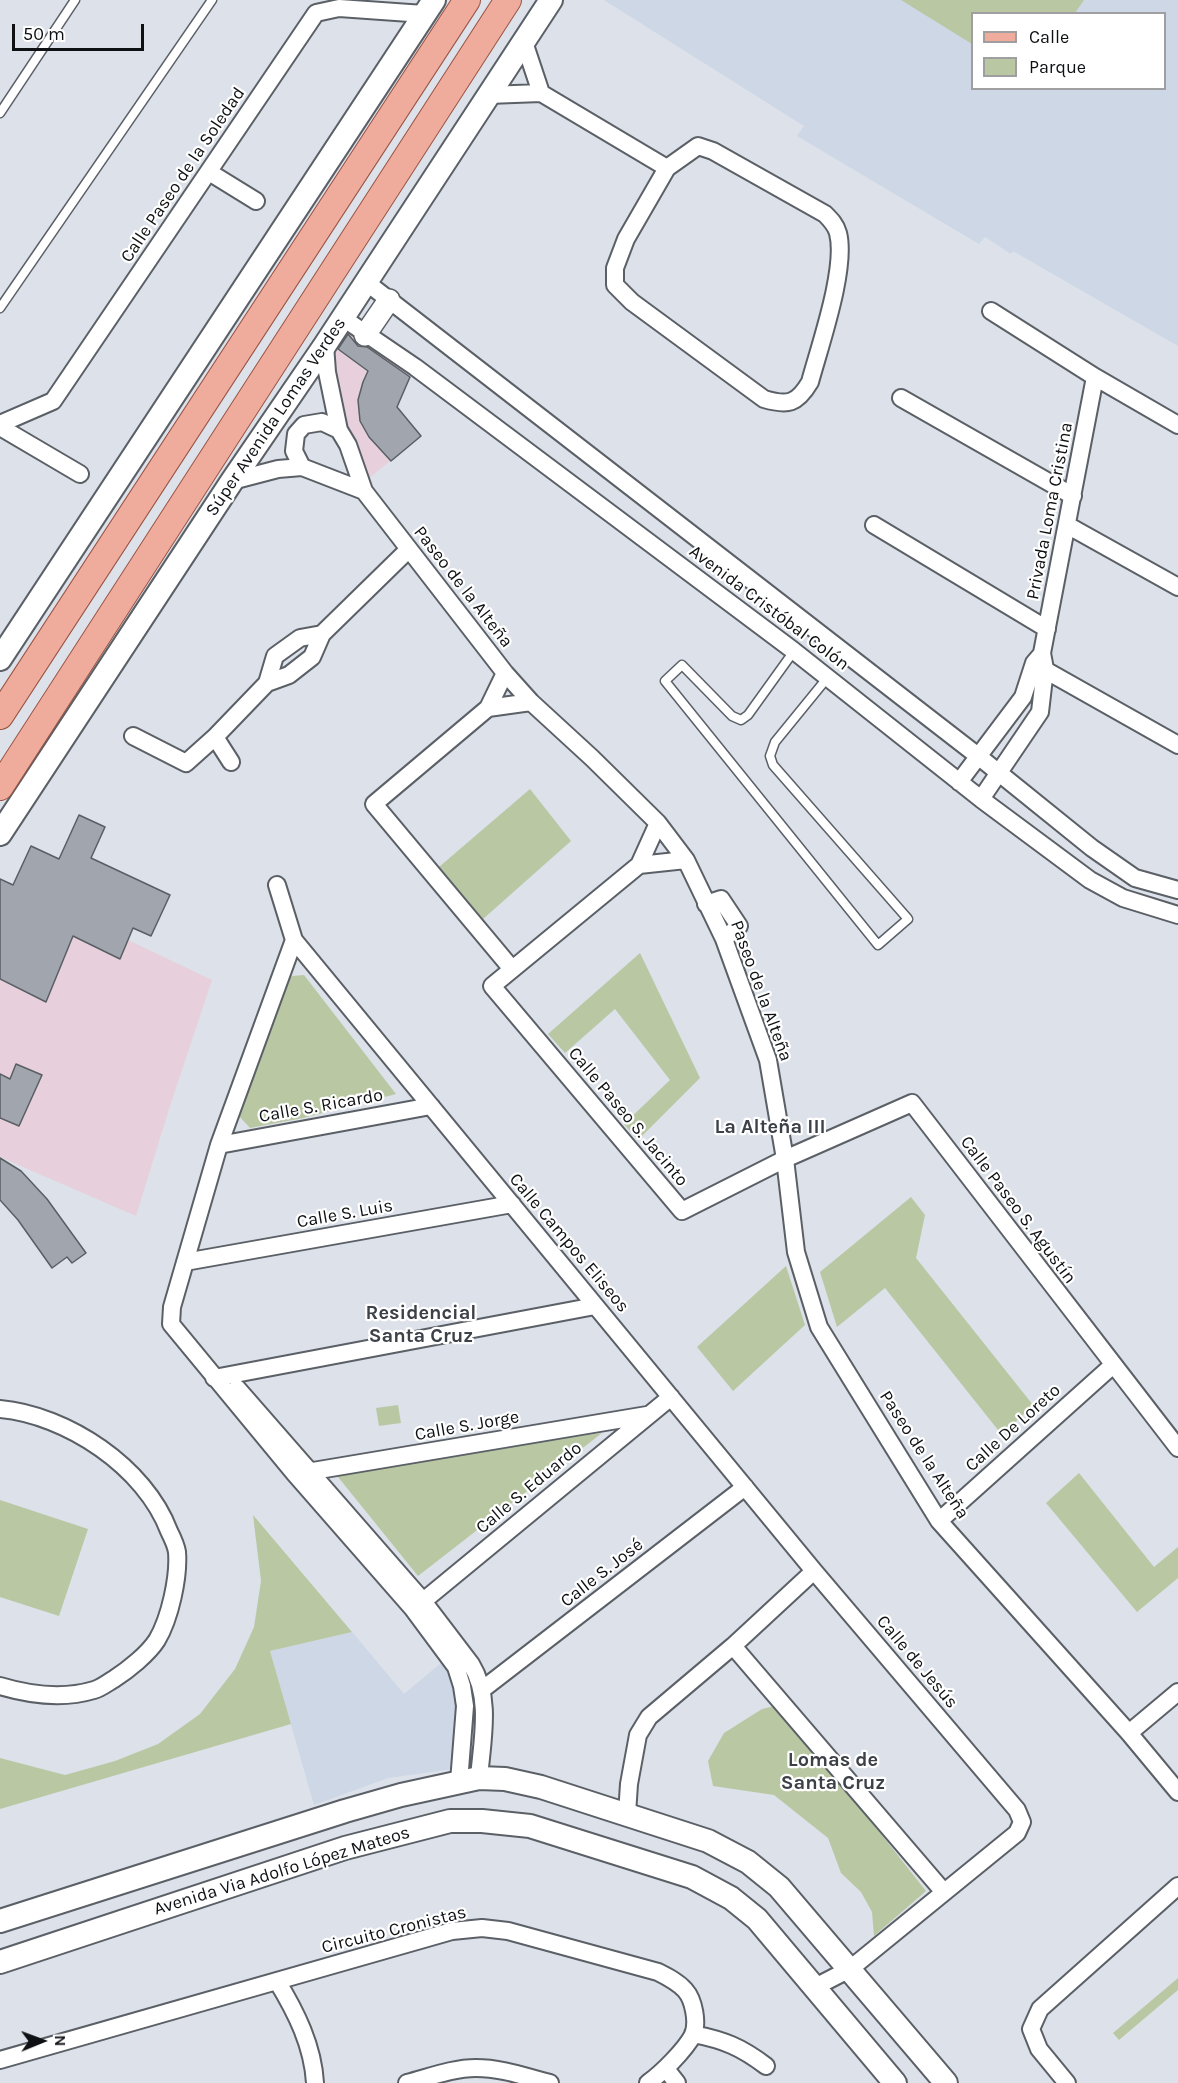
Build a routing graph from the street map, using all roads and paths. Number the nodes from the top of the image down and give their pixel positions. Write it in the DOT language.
graph roads {
  1 [pos="75,0"];
  2 [pos="212,0"];
  3 [pos="467,0"];
  4 [pos="508,0"];
  5 [pos="551,0"];
  6 [pos="429,7"];
  7 [pos="524,42"];
  8 [pos="541,93"];
  9 [pos="488,95"];
  10 [pos="0,113"];
  11 [pos="667,168"];
  12 [pos="209,172"];
  13 [pos="256,201"];
  14 [pos="366,282"];
  15 [pos="389,300"];
  16 [pos="0,308"];
  17 [pos="991,311"];
  18 [pos="343,318"];
  19 [pos="365,335"];
  20 [pos="325,345"];
  21 [pos="1095,376"];
  22 [pos="901,398"];
  23 [pos="0,425"];
  24 [pos="1178,425"];
  25 [pos="339,430"];
  26 [pos="302,467"];
  27 [pos="80,474"];
  28 [pos="232,481"];
  29 [pos="364,491"];
  30 [pos="1072,496"];
  31 [pos="874,525"];
  32 [pos="1067,525"];
  33 [pos="409,549"];
  34 [pos="1178,587"];
  35 [pos="1047,629"];
  36 [pos="794,651"];
  37 [pos="0,659"];
  38 [pos="1040,662"];
  39 [pos="505,673"];
  40 [pos="828,677"];
  41 [pos="531,702"];
  42 [pos="488,708"];
  43 [pos="0,716"];
  44 [pos="134,736"];
  45 [pos="215,737"];
  46 [pos="1178,745"];
  47 [pos="978,756"];
  48 [pos="231,762"];
  49 [pos="999,774"];
  50 [pos="959,782"];
  51 [pos="0,787"];
  52 [pos="981,799"];
  53 [pos="658,823"];
  54 [pos="0,834"];
  55 [pos="686,860"];
  56 [pos="639,865"];
  57 [pos="277,885"];
  58 [pos="1178,890"];
  59 [pos="1178,915"];
  60 [pos="294,940"];
  61 [pos="512,969"];
  62 [pos="431,1106"];
  63 [pos="219,1144"];
  64 [pos="785,1159"];
  65 [pos="512,1204"];
  66 [pos="185,1262"];
  67 [pos="595,1306"];
  68 [pos="1113,1365"];
  69 [pos="220,1377"];
  70 [pos="671,1397"];
  71 [pos="0,1409"];
  72 [pos="647,1415"];
  73 [pos="1178,1448"];
  74 [pos="302,1473"];
  75 [pos="745,1487"];
  76 [pos="939,1521"];
  77 [pos="814,1571"];
  78 [pos="418,1605"];
  79 [pos="733,1646"];
  80 [pos="0,1686"];
  81 [pos="483,1689"];
  82 [pos="1178,1692"];
  83 [pos="1129,1733"];
  84 [pos="469,1780"];
  85 [pos="1178,1792"];
  86 [pos="627,1814"];
  87 [pos="1178,1886"];
  88 [pos="943,1891"];
  89 [pos="0,1921"];
  90 [pos="0,1962"];
  91 [pos="850,1969"];
  92 [pos="277,1981"];
  93 [pos="815,1988"];
  94 [pos="693,2034"];
  95 [pos="0,2060"];
  96 [pos="766,2066"];
  97 [pos="666,2069"];
  98 [pos="315,2083"];
  99 [pos="407,2083"];
  100 [pos="550,2083"];
  101 [pos="648,2083"];
  102 [pos="677,2083"];
  103 [pos="895,2083"];
  104 [pos="945,2083"];
  105 [pos="1067,2083"];
  1 -- 10 [label="lane"];
  2 -- 16 [label="lane"];
  3 -- 43 [label="main road"];
  4 -- 51 [label="main road, Súper Avenida Lomas Verdes"];
  5 -- 7 [label="main road, Súper Avenida Lomas Verdes"];
  6 -- 12 [label="street, Calle Paseo de la Soledad"];
  6 -- 37 [label="main road"];
  7 -- 8 [label="street"];
  7 -- 9 [label="main road, Súper Avenida Lomas Verdes"];
  8 -- 9 [label="street"];
  8 -- 11 [label="street"];
  9 -- 14 [label="main road, Súper Avenida Lomas Verdes"];
  11 -- 11 [label="street"];
  12 -- 13 [label="street"];
  12 -- 23 [label="street, Calle Paseo de la Soledad"];
  14 -- 15 [label="street, Avenida Cristóbal Colón"];
  14 -- 18 [label="main road, Súper Avenida Lomas Verdes"];
  15 -- 19 [label="street"];
  15 -- 47 [label="street, Avenida Cristóbal Colón"];
  17 -- 21 [label="street"];
  18 -- 19 [label="street, Avenida Cristóbal Colón"];
  18 -- 20 [label="main road, Súper Avenida Lomas Verdes"];
  19 -- 36 [label="street, Avenida Cristóbal Colón"];
  20 -- 25 [label="street, Paseo de la Alteña"];
  20 -- 28 [label="main road, Súper Avenida Lomas Verdes"];
  21 -- 24 [label="street"];
  21 -- 30 [label="street, Privada Loma Cristina"];
  22 -- 30 [label="street"];
  23 -- 27 [label="street"];
  25 -- 26 [label="street"];
  25 -- 29 [label="street, Paseo de la Alteña"];
  26 -- 28 [label="street"];
  26 -- 29 [label="street"];
  28 -- 54 [label="main road, Súper Avenida Lomas Verdes"];
  29 -- 33 [label="street, Paseo de la Alteña"];
  30 -- 32 [label="street, Privada Loma Cristina"];
  31 -- 35 [label="street"];
  32 -- 34 [label="street"];
  32 -- 35 [label="street, Privada Loma Cristina"];
  33 -- 39 [label="street, Paseo de la Alteña"];
  33 -- 45 [label="street"];
  35 -- 38 [label="street, Privada Loma Cristina"];
  36 -- 40 [label="street, Avenida Cristóbal Colón"];
  36 -- 40 [label="lane"];
  38 -- 46 [label="street"];
  38 -- 47 [label="street, Privada Loma Cristina"];
  38 -- 49 [label="street, Privada Loma Cristina"];
  39 -- 41 [label="street, Paseo de la Alteña"];
  39 -- 42 [label="street"];
  40 -- 50 [label="street, Avenida Cristóbal Colón"];
  41 -- 42 [label="street"];
  41 -- 53 [label="street, Paseo de la Alteña"];
  42 -- 61 [label="street"];
  44 -- 45 [label="street"];
  45 -- 48 [label="street"];
  47 -- 49 [label="street, Avenida Cristóbal Colón"];
  47 -- 50 [label="street, Privada Loma Cristina"];
  49 -- 52 [label="street, Privada Loma Cristina"];
  49 -- 58 [label="street, Avenida Cristóbal Colón"];
  50 -- 52 [label="street, Avenida Cristóbal Colón"];
  52 -- 59 [label="street, Avenida Cristóbal Colón"];
  53 -- 55 [label="street, Paseo de la Alteña"];
  53 -- 56 [label="street"];
  55 -- 56 [label="street"];
  55 -- 64 [label="street, Paseo de la Alteña"];
  56 -- 61 [label="street"];
  57 -- 60 [label="street, Calle Campos Eliseos"];
  60 -- 62 [label="street, Calle Campos Eliseos"];
  60 -- 63 [label="street"];
  61 -- 64 [label="street, Calle Paseo S. Jacinto"];
  62 -- 63 [label="street, Calle S. Ricardo"];
  62 -- 65 [label="street, Calle Campos Eliseos"];
  63 -- 66 [label="street"];
  64 -- 68 [label="street, Calle Paseo S. Agustín"];
  64 -- 76 [label="street, Paseo de la Alteña"];
  65 -- 66 [label="street, Calle S. Luis"];
  65 -- 67 [label="street, Calle Campos Eliseos"];
  66 -- 69 [label="street"];
  67 -- 69 [label="street"];
  67 -- 70 [label="street, Calle Campos Eliseos"];
  68 -- 73 [label="street, Calle Paseo S. Agustín"];
  68 -- 76 [label="street, Calle De Loreto"];
  69 -- 74 [label="street"];
  70 -- 72 [label="street, Calle S. Eduardo"];
  70 -- 75 [label="street, Calle Campos Eliseos"];
  71 -- 80 [label="street"];
  72 -- 74 [label="street, Calle S. Jorge"];
  72 -- 78 [label="street, Calle S. Eduardo"];
  74 -- 78 [label="street"];
  75 -- 77 [label="street, Calle Campos Eliseos"];
  75 -- 81 [label="street, Calle S. José"];
  76 -- 83 [label="street, Paseo de la Alteña"];
  77 -- 79 [label="street"];
  77 -- 88 [label="street, Calle de Jesús"];
  78 -- 81 [label="street"];
  78 -- 84 [label="street"];
  79 -- 86 [label="street"];
  79 -- 88 [label="street"];
  81 -- 84 [label="street"];
  82 -- 83 [label="street"];
  83 -- 85 [label="street, Paseo de la Alteña"];
  84 -- 86 [label="main road, Avenida Via Adolfo López Mateos"];
  84 -- 89 [label="main road, Avenida Via Adolfo López Mateos"];
  86 -- 91 [label="main road, Avenida Via Adolfo López Mateos"];
  87 -- 105 [label="street"];
  88 -- 91 [label="street, Calle de Jesús"];
  90 -- 93 [label="main road, Avenida Via Adolfo López Mateos"];
  91 -- 93 [label="street, Calle de Jesús"];
  91 -- 104 [label="main road, Avenida Via Adolfo López Mateos"];
  92 -- 94 [label="street, Circuito Cronistas"];
  92 -- 95 [label="street, Circuito Cronistas"];
  92 -- 98 [label="street"];
  93 -- 103 [label="main road, Avenida Via Adolfo López Mateos"];
  94 -- 96 [label="street"];
  94 -- 97 [label="street"];
  97 -- 101 [label="street"];
  97 -- 102 [label="street"];
  99 -- 100 [label="street"];
}
